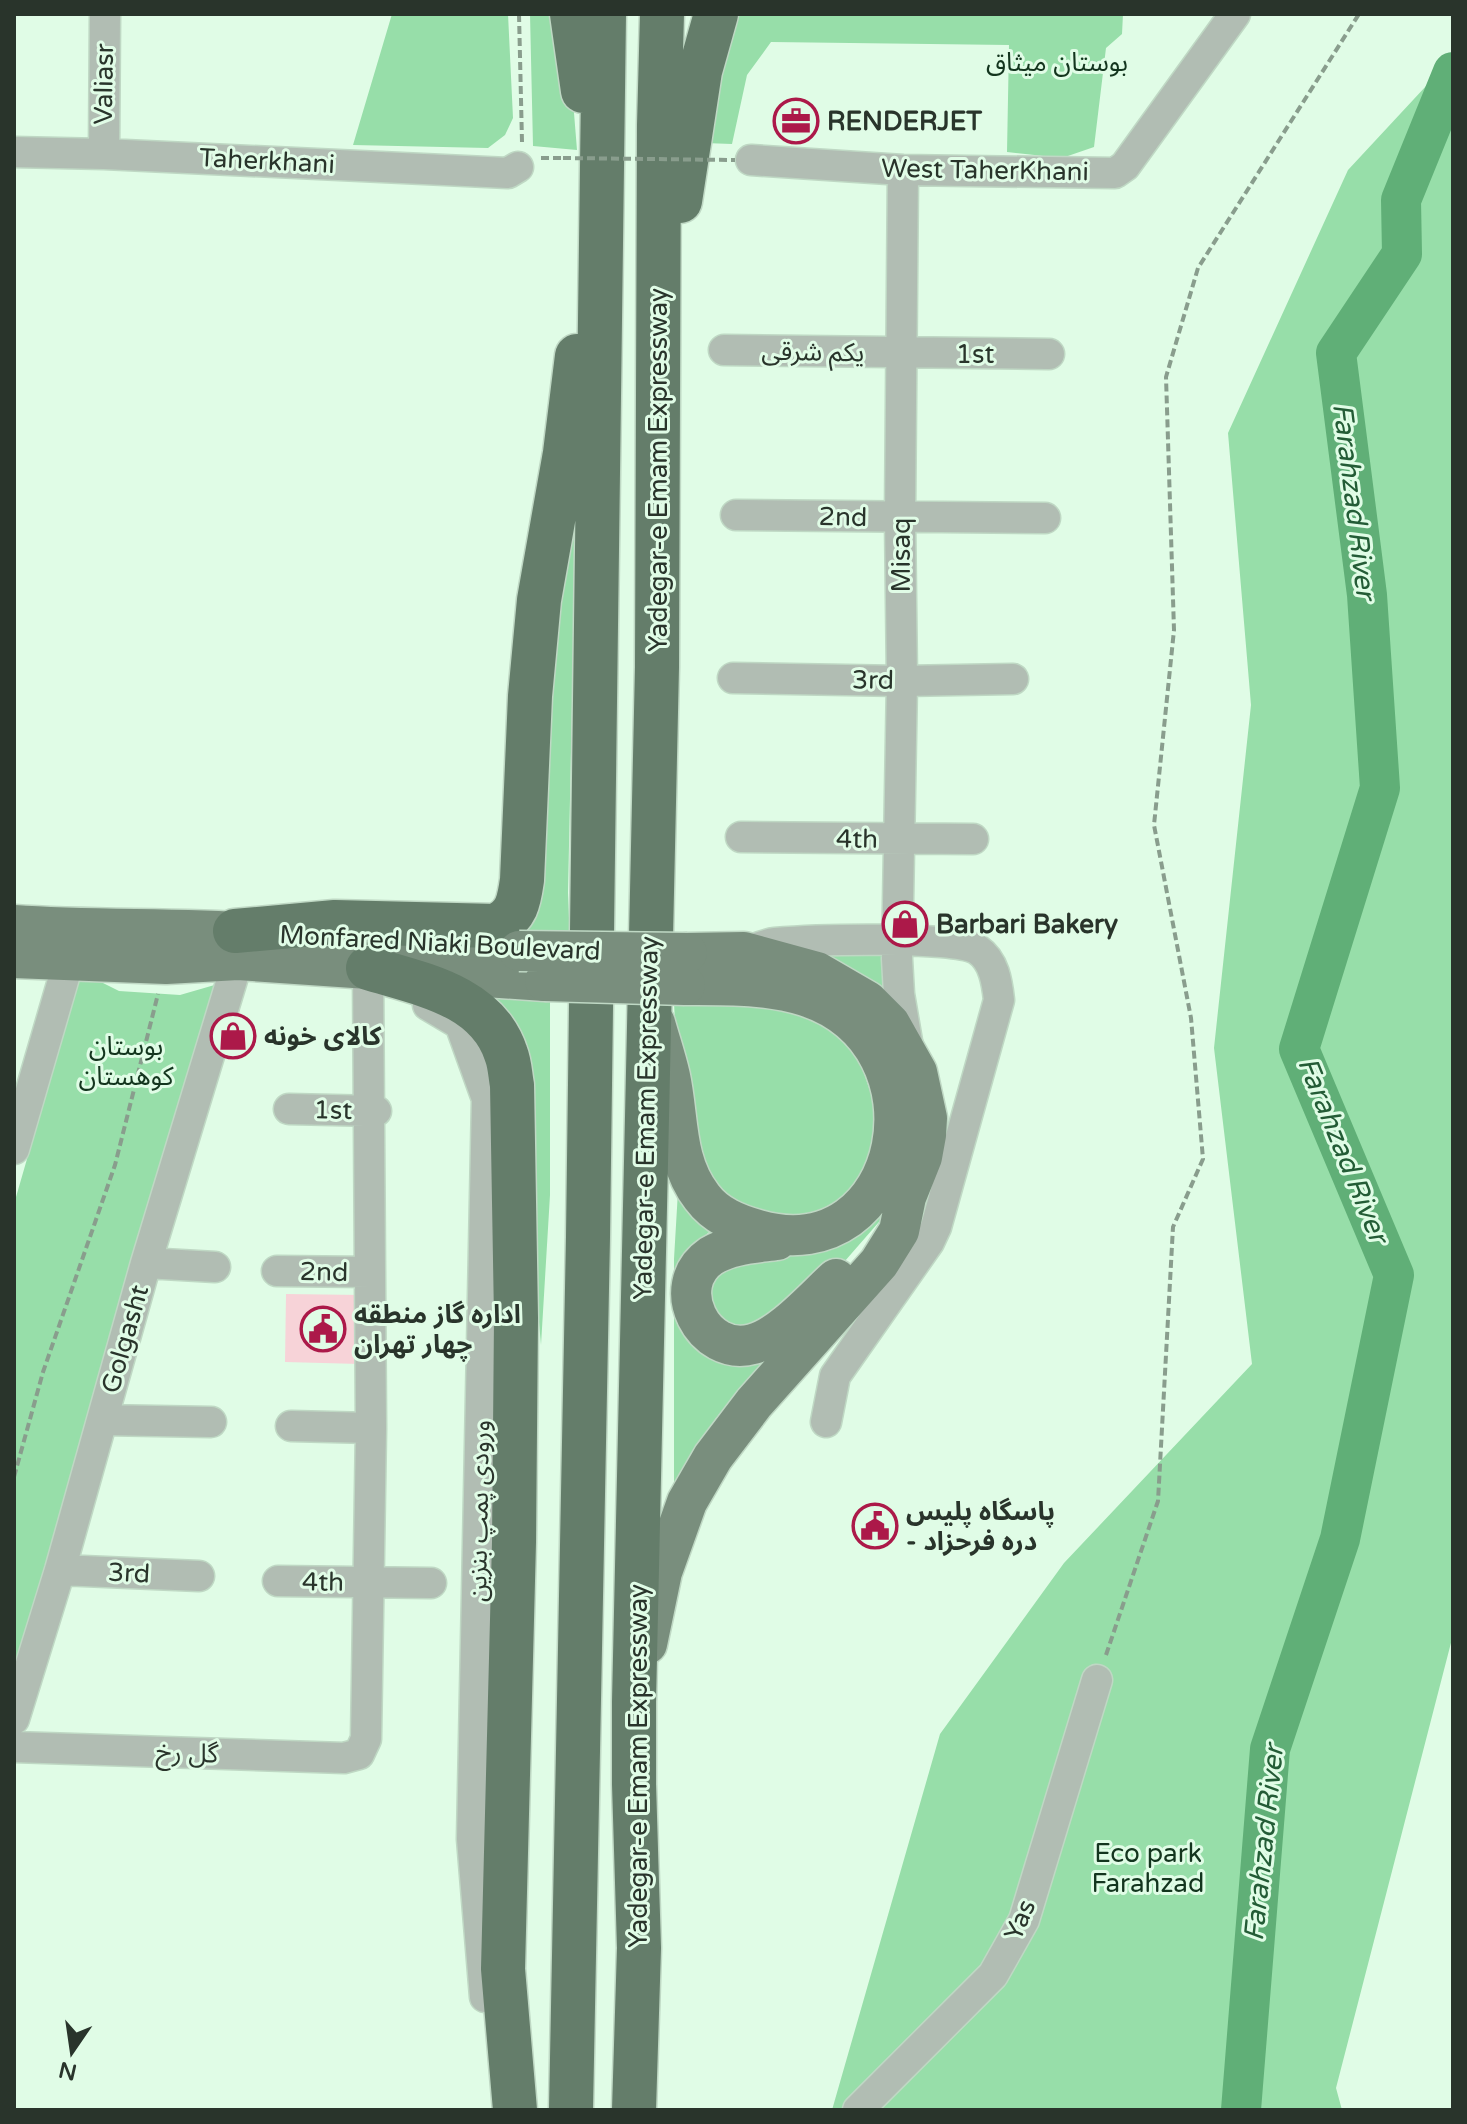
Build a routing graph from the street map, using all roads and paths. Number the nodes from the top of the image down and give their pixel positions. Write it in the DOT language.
graph roads {
  1 [pos="105,14"];
  2 [pos="519,14"];
  3 [pos="572,14"];
  4 [pos="604,14"];
  5 [pos="662,14"];
  6 [pos="716,14"];
  7 [pos="1235,14"];
  8 [pos="1359,14"];
  9 [pos="14,152"];
  10 [pos="104,154"];
  11 [pos="563,158"];
  12 [pos="743,160"];
  13 [pos="518,167"];
  14 [pos="903,170"];
  15 [pos="602,220"];
  16 [pos="659,330"];
  17 [pos="724,350"];
  18 [pos="902,354"];
  19 [pos="1049,354"];
  20 [pos="736,515"];
  21 [pos="900,518"];
  22 [pos="1045,518"];
  23 [pos="733,678"];
  24 [pos="1013,679"];
  25 [pos="902,681"];
  26 [pos="741,837"];
  27 [pos="973,839"];
  28 [pos="899,840"];
  29 [pos="14,925"];
  30 [pos="897,940"];
  31 [pos="236,946"];
  32 [pos="744,952"];
  33 [pos="14,958"];
  34 [pos="69,960"];
  35 [pos="166,964"];
  36 [pos="368,968"];
  37 [pos="674,982"];
  38 [pos="909,1053"];
  39 [pos="289,1109"];
  40 [pos="372,1111"];
  41 [pos="14,1149"];
  42 [pos="906,1197"];
  43 [pos="797,1237"];
  44 [pos="146,1263"];
  45 [pos="215,1267"];
  46 [pos="277,1271"];
  47 [pos="370,1272"];
  48 [pos="102,1420"];
  49 [pos="211,1422"];
  50 [pos="826,1422"];
  51 [pos="291,1426"];
  52 [pos="371,1428"];
  53 [pos="14,1477"];
  54 [pos="60,1570"];
  55 [pos="199,1576"];
  56 [pos="278,1581"];
  57 [pos="367,1583"];
  58 [pos="431,1583"];
  59 [pos="1097,1680"];
  60 [pos="634,1702"];
  61 [pos="14,1719"];
  62 [pos="14,1747"];
  63 [pos="493,2110"];
  64 [pos="515,2110"];
  65 [pos="571,2110"];
  66 [pos="634,2110"];
  67 [pos="858,2110"];
  1 -- 10 [label="street, Valiasr"];
  2 -- 13 [label="path"];
  3 -- 15 [label="highway"];
  4 -- 15 [label="highway"];
  5 -- 16 [label="highway, Yadegar-e Emam Expressway"];
  6 -- 16 [label="highway"];
  7 -- 14 [label="street, West TaherKhani"];
  8 -- 59 [label="path"];
  9 -- 10 [label="street, Taherkhani"];
  10 -- 13 [label="street, Taherkhani"];
  11 -- 12 [label="path, bridge"];
  12 -- 14 [label="street, West TaherKhani"];
  14 -- 18 [label="street, Misaq"];
  15 -- 31 [label="highway"];
  15 -- 65 [label="highway"];
  16 -- 37 [label="highway, Yadegar-e Emam Expressway"];
  17 -- 18 [label="street, یکم شرقی"];
  18 -- 19 [label="street, 1st"];
  18 -- 21 [label="street, Misaq"];
  20 -- 21 [label="street, 2nd"];
  21 -- 22 [label="street, 2nd"];
  21 -- 25 [label="street, Misaq"];
  23 -- 25 [label="street, 3rd"];
  24 -- 25 [label="street, 3rd"];
  25 -- 28 [label="street, Misaq"];
  26 -- 28 [label="street, 4th"];
  27 -- 28 [label="street, 4th"];
  28 -- 30 [label="street, Misaq"];
  29 -- 31 [label="main road, Monfared Niaki Boulevard"];
  30 -- 32 [label="street"];
  30 -- 38 [label="street, Misaq"];
  30 -- 50 [label="street"];
  31 -- 35 [label="main road, Monfared Niaki Boulevard"];
  31 -- 36 [label="main road, Monfared Niaki Boulevard"];
  31 -- 37 [label="main road, Monfared Niaki Boulevard, bridge"];
  31 -- 44 [label="street, Golgasht"];
  32 -- 37 [label="main road, Monfared Niaki Boulevard"];
  32 -- 38 [label="main road, Monfared Niaki Boulevard"];
  33 -- 34 [label="main road, Monfared Niaki Boulevard"];
  34 -- 35 [label="main road, Monfared Niaki Boulevard"];
  34 -- 41 [label="street"];
  35 -- 53 [label="path"];
  36 -- 37 [label="main road, Monfared Niaki Boulevard, bridge"];
  36 -- 40 [label="street"];
  36 -- 63 [label="street, ورودی پمپ بنزین"];
  36 -- 64 [label="highway"];
  37 -- 43 [label="main road, Monfared Niaki Boulevard"];
  37 -- 43 [label="main road, Monfared Niaki Boulevard"];
  37 -- 60 [label="highway, Yadegar-e Emam Expressway"];
  38 -- 42 [label="main road, Monfared Niaki Boulevard"];
  39 -- 40 [label="street, 1st"];
  40 -- 47 [label="street"];
  42 -- 43 [label="main road"];
  42 -- 60 [label="main road, Monfared Niaki Boulevard"];
  44 -- 45 [label="street"];
  44 -- 48 [label="street, Golgasht"];
  46 -- 47 [label="street, 2nd"];
  47 -- 52 [label="street"];
  48 -- 49 [label="street"];
  48 -- 54 [label="street, Golgasht"];
  51 -- 52 [label="street"];
  52 -- 57 [label="street"];
  54 -- 55 [label="street, 3rd"];
  54 -- 61 [label="street, Golgasht"];
  56 -- 57 [label="street, 4th"];
  57 -- 58 [label="street, 4th"];
  57 -- 62 [label="street, گل رخ"];
  59 -- 67 [label="street, Yas"];
  60 -- 66 [label="highway, Yadegar-e Emam Expressway"];
}
